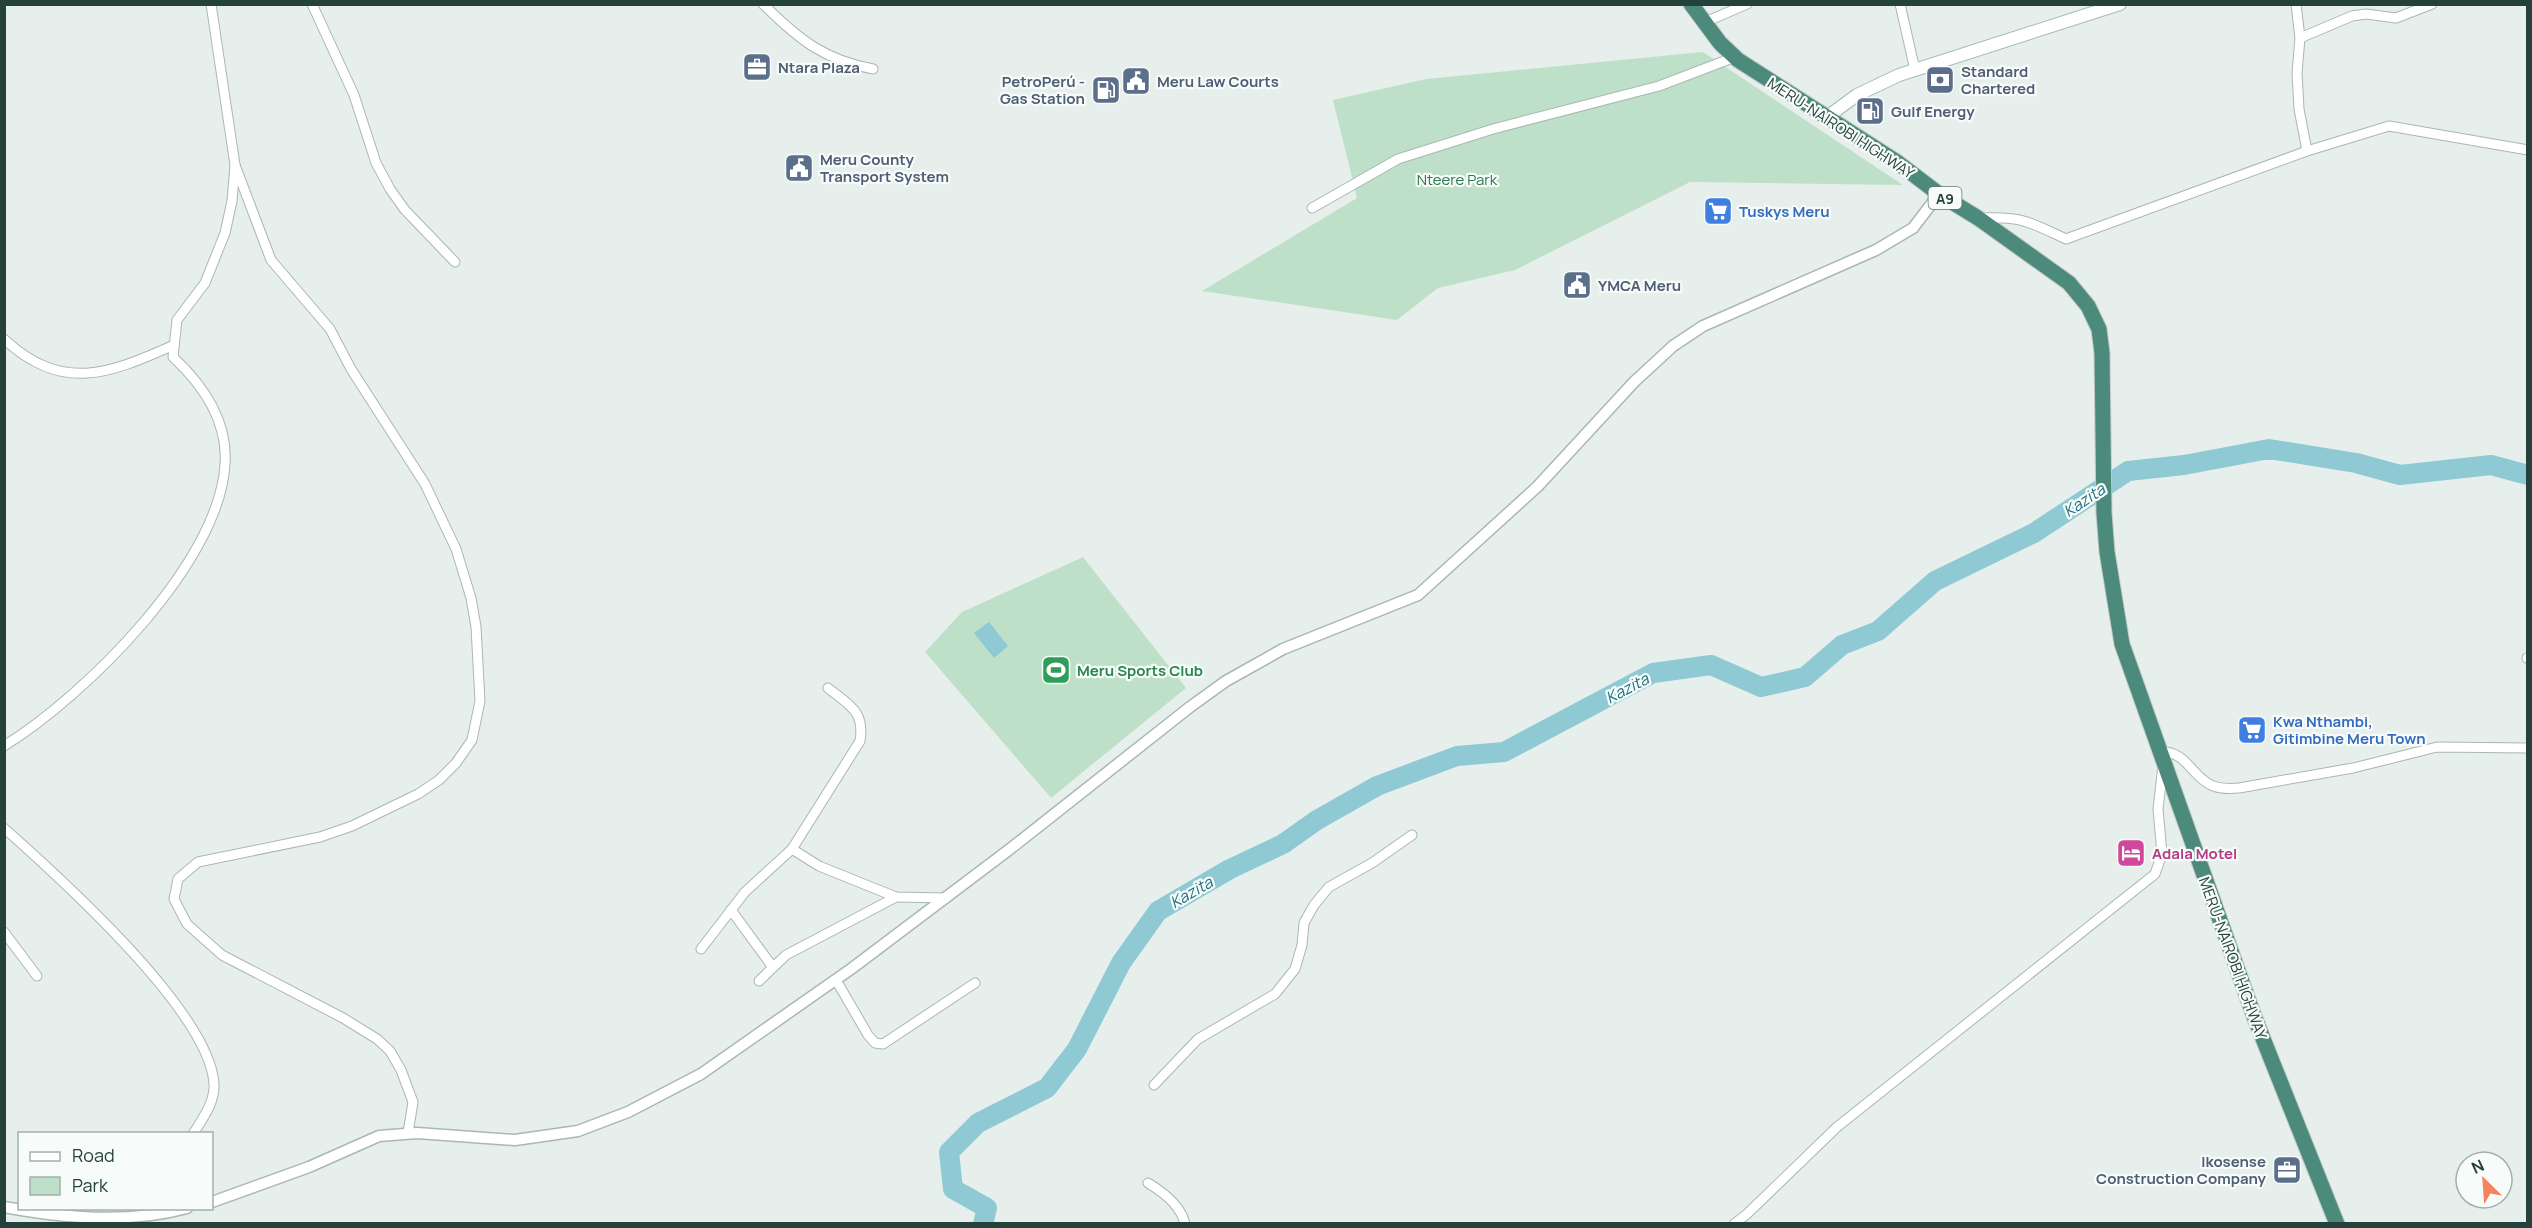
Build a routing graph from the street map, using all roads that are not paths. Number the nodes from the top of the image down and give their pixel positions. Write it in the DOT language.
graph roads {
  1 [pos="211,4"];
  2 [pos="312,4"];
  3 [pos="763,4"];
  4 [pos="1691,4"];
  5 [pos="1747,4"];
  6 [pos="1900,4"];
  7 [pos="2121,4"];
  8 [pos="2296,4"];
  9 [pos="2432,4"];
  10 [pos="1703,23"];
  11 [pos="2300,38"];
  12 [pos="1735,57"];
  13 [pos="873,69"];
  14 [pos="1915,70"];
  15 [pos="1827,117"];
  16 [pos="2307,150"];
  17 [pos="2528,150"];
  18 [pos="235,165"];
  19 [pos="1939,194"];
  20 [pos="1312,208"];
  21 [pos="1978,218"];
  22 [pos="455,262"];
  23 [pos="4,339"];
  24 [pos="174,345"];
  25 [pos="828,688"];
  26 [pos="4,746"];
  27 [pos="2528,748"];
  28 [pos="2161,757"];
  29 [pos="4,828"];
  30 [pos="1412,835"];
  31 [pos="792,849"];
  32 [pos="896,897"];
  33 [pos="946,898"];
  34 [pos="731,910"];
  35 [pos="4,932"];
  36 [pos="701,949"];
  37 [pos="772,966"];
  38 [pos="37,976"];
  39 [pos="836,980"];
  40 [pos="759,981"];
  41 [pos="975,983"];
  42 [pos="1154,1085"];
  43 [pos="194,1132"];
  44 [pos="408,1133"];
  45 [pos="1148,1183"];
  46 [pos="213,1202"];
  47 [pos="27,1210"];
  48 [pos="176,1210"];
  49 [pos="154,1212"];
  50 [pos="1185,1224"];
  51 [pos="1734,1224"];
  52 [pos="2337,1224"];
  1 -- 18 [label="street"];
  2 -- 22 [label="street"];
  3 -- 13 [label="street"];
  4 -- 10 [label="highway, MERU-NAIROBI HIGHWAY / A9"];
  5 -- 10 [label="street"];
  6 -- 14 [label="street"];
  7 -- 14 [label="main road"];
  8 -- 11 [label="street"];
  9 -- 11 [label="street"];
  10 -- 12 [label="highway, MERU-NAIROBI HIGHWAY / A9"];
  11 -- 16 [label="street"];
  12 -- 15 [label="highway, MERU-NAIROBI HIGHWAY / A9"];
  12 -- 20 [label="street"];
  14 -- 15 [label="main road"];
  15 -- 19 [label="highway, MERU-NAIROBI HIGHWAY / A9"];
  16 -- 17 [label="street"];
  16 -- 21 [label="street"];
  18 -- 24 [label="street"];
  18 -- 44 [label="street"];
  19 -- 21 [label="highway, MERU-NAIROBI HIGHWAY / A9"];
  19 -- 33 [label="street"];
  21 -- 28 [label="highway, MERU-NAIROBI HIGHWAY / A9"];
  23 -- 24 [label="street"];
  24 -- 26 [label="street"];
  25 -- 31 [label="street"];
  27 -- 28 [label="street"];
  28 -- 51 [label="street"];
  28 -- 52 [label="highway, MERU-NAIROBI HIGHWAY / A9"];
  29 -- 43 [label="street"];
  30 -- 42 [label="street"];
  31 -- 32 [label="street"];
  31 -- 34 [label="street"];
  32 -- 33 [label="street"];
  32 -- 37 [label="street"];
  33 -- 39 [label="street"];
  34 -- 36 [label="street"];
  34 -- 37 [label="street"];
  35 -- 38 [label="street"];
  37 -- 40 [label="street"];
  39 -- 41 [label="street"];
  39 -- 44 [label="street"];
  44 -- 46 [label="street"];
  45 -- 50 [label="street"];
  47 -- 49 [label="street"];
  48 -- 49 [label="street"];
}
